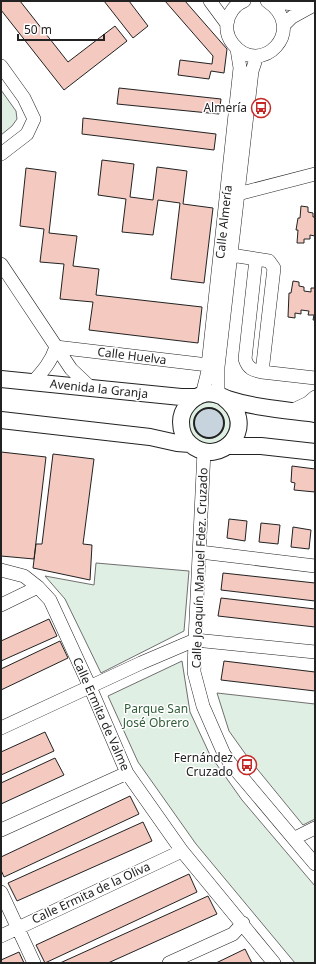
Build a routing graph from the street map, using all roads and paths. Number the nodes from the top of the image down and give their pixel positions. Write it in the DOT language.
graph roads {
  1 [pos="210,1"];
  2 [pos="241,1"];
  3 [pos="267,1"];
  4 [pos="313,6"];
  5 [pos="226,24"];
  6 [pos="284,25"];
  7 [pos="237,49"];
  8 [pos="257,56"];
  9 [pos="1,66"];
  10 [pos="1,154"];
  11 [pos="315,174"];
  12 [pos="238,194"];
  13 [pos="231,255"];
  14 [pos="256,259"];
  15 [pos="1,264"];
  16 [pos="56,347"];
  17 [pos="208,365"];
  18 [pos="262,372"];
  19 [pos="1,378"];
  20 [pos="315,378"];
  21 [pos="33,382"];
  22 [pos="91,388"];
  23 [pos="199,396"];
  24 [pos="221,396"];
  25 [pos="315,398"];
  26 [pos="291,411"];
  27 [pos="315,414"];
  28 [pos="1,420"];
  29 [pos="190,444"];
  30 [pos="227,446"];
  31 [pos="204,450"];
  32 [pos="315,452"];
  33 [pos="200,552"];
  34 [pos="315,566"];
  35 [pos="1,570"];
  36 [pos="38,587"];
  37 [pos="1,604"];
  38 [pos="195,640"];
  39 [pos="315,652"];
  40 [pos="90,687"];
  41 [pos="1,728"];
  42 [pos="127,773"];
  43 [pos="315,828"];
  44 [pos="1,830"];
  45 [pos="295,838"];
  46 [pos="182,851"];
  47 [pos="315,864"];
  48 [pos="1,892"];
  49 [pos="243,924"];
  50 [pos="18,928"];
  51 [pos="1,936"];
  52 [pos="34,963"];
  53 [pos="169,963"];
  54 [pos="274,963"];
  1 -- 5 [label="street"];
  2 -- 5 [label="street"];
  3 -- 4 [label="street"];
  3 -- 6 [label="street"];
  4 -- 6 [label="street"];
  5 -- 7 [label="street"];
  6 -- 8 [label="street"];
  7 -- 8 [label="street"];
  7 -- 17 [label="street, Calle Almería"];
  8 -- 12 [label="street, Calle Almería"];
  9 -- 10 [label="street"];
  11 -- 12 [label="street"];
  12 -- 13 [label="street, Calle Almería"];
  13 -- 14 [label="street"];
  13 -- 24 [label="street, Calle Almería"];
  14 -- 18 [label="street"];
  14 -- 18 [label="street"];
  15 -- 16 [label="street"];
  16 -- 17 [label="street, Calle Huelva"];
  16 -- 21 [label="street"];
  16 -- 22 [label="street"];
  17 -- 23 [label="street, Calle Almería"];
  18 -- 20 [label="street"];
  19 -- 21 [label="main road, Avenida la Granja"];
  21 -- 22 [label="main road, Avenida la Granja"];
  22 -- 23 [label="main road, Avenida la Granja"];
  23 -- 24 [label="main road, Avenida la Granja"];
  23 -- 29 [label="main road"];
  24 -- 26 [label="main road, Avenida la Granja"];
  24 -- 30 [label="main road"];
  25 -- 26 [label="street"];
  26 -- 27 [label="main road, Avenida la Granja"];
  28 -- 29 [label="main road"];
  29 -- 31 [label="main road"];
  30 -- 31 [label="main road"];
  30 -- 32 [label="main road"];
  31 -- 33 [label="street, Calle Joaquín Manuel Fdez. Cruzado"];
  33 -- 34 [label="street"];
  33 -- 38 [label="street, Calle Joaquín Manuel Fdez. Cruzado"];
  35 -- 36 [label="street, Calle Ermita de Valme"];
  36 -- 37 [label="street"];
  36 -- 40 [label="street, Calle Ermita de Valme"];
  38 -- 39 [label="street"];
  38 -- 40 [label="street"];
  38 -- 45 [label="street, Calle Joaquín Manuel Fdez. Cruzado"];
  40 -- 41 [label="street"];
  40 -- 42 [label="street, Calle Ermita de Valme"];
  42 -- 44 [label="street"];
  42 -- 46 [label="street, Calle Ermita de Valme"];
  43 -- 45 [label="street"];
  45 -- 47 [label="street, Calle Joaquín Manuel Fdez. Cruzado"];
  46 -- 49 [label="street, Calle Ermita de Valme"];
  46 -- 50 [label="street, Calle Ermita de la Oliva"];
  48 -- 50 [label="street"];
  49 -- 53 [label="street"];
  49 -- 54 [label="street, Calle Ermita de Valme"];
  50 -- 51 [label="street, Calle Ermita de la Oliva"];
  50 -- 52 [label="street"];
}
